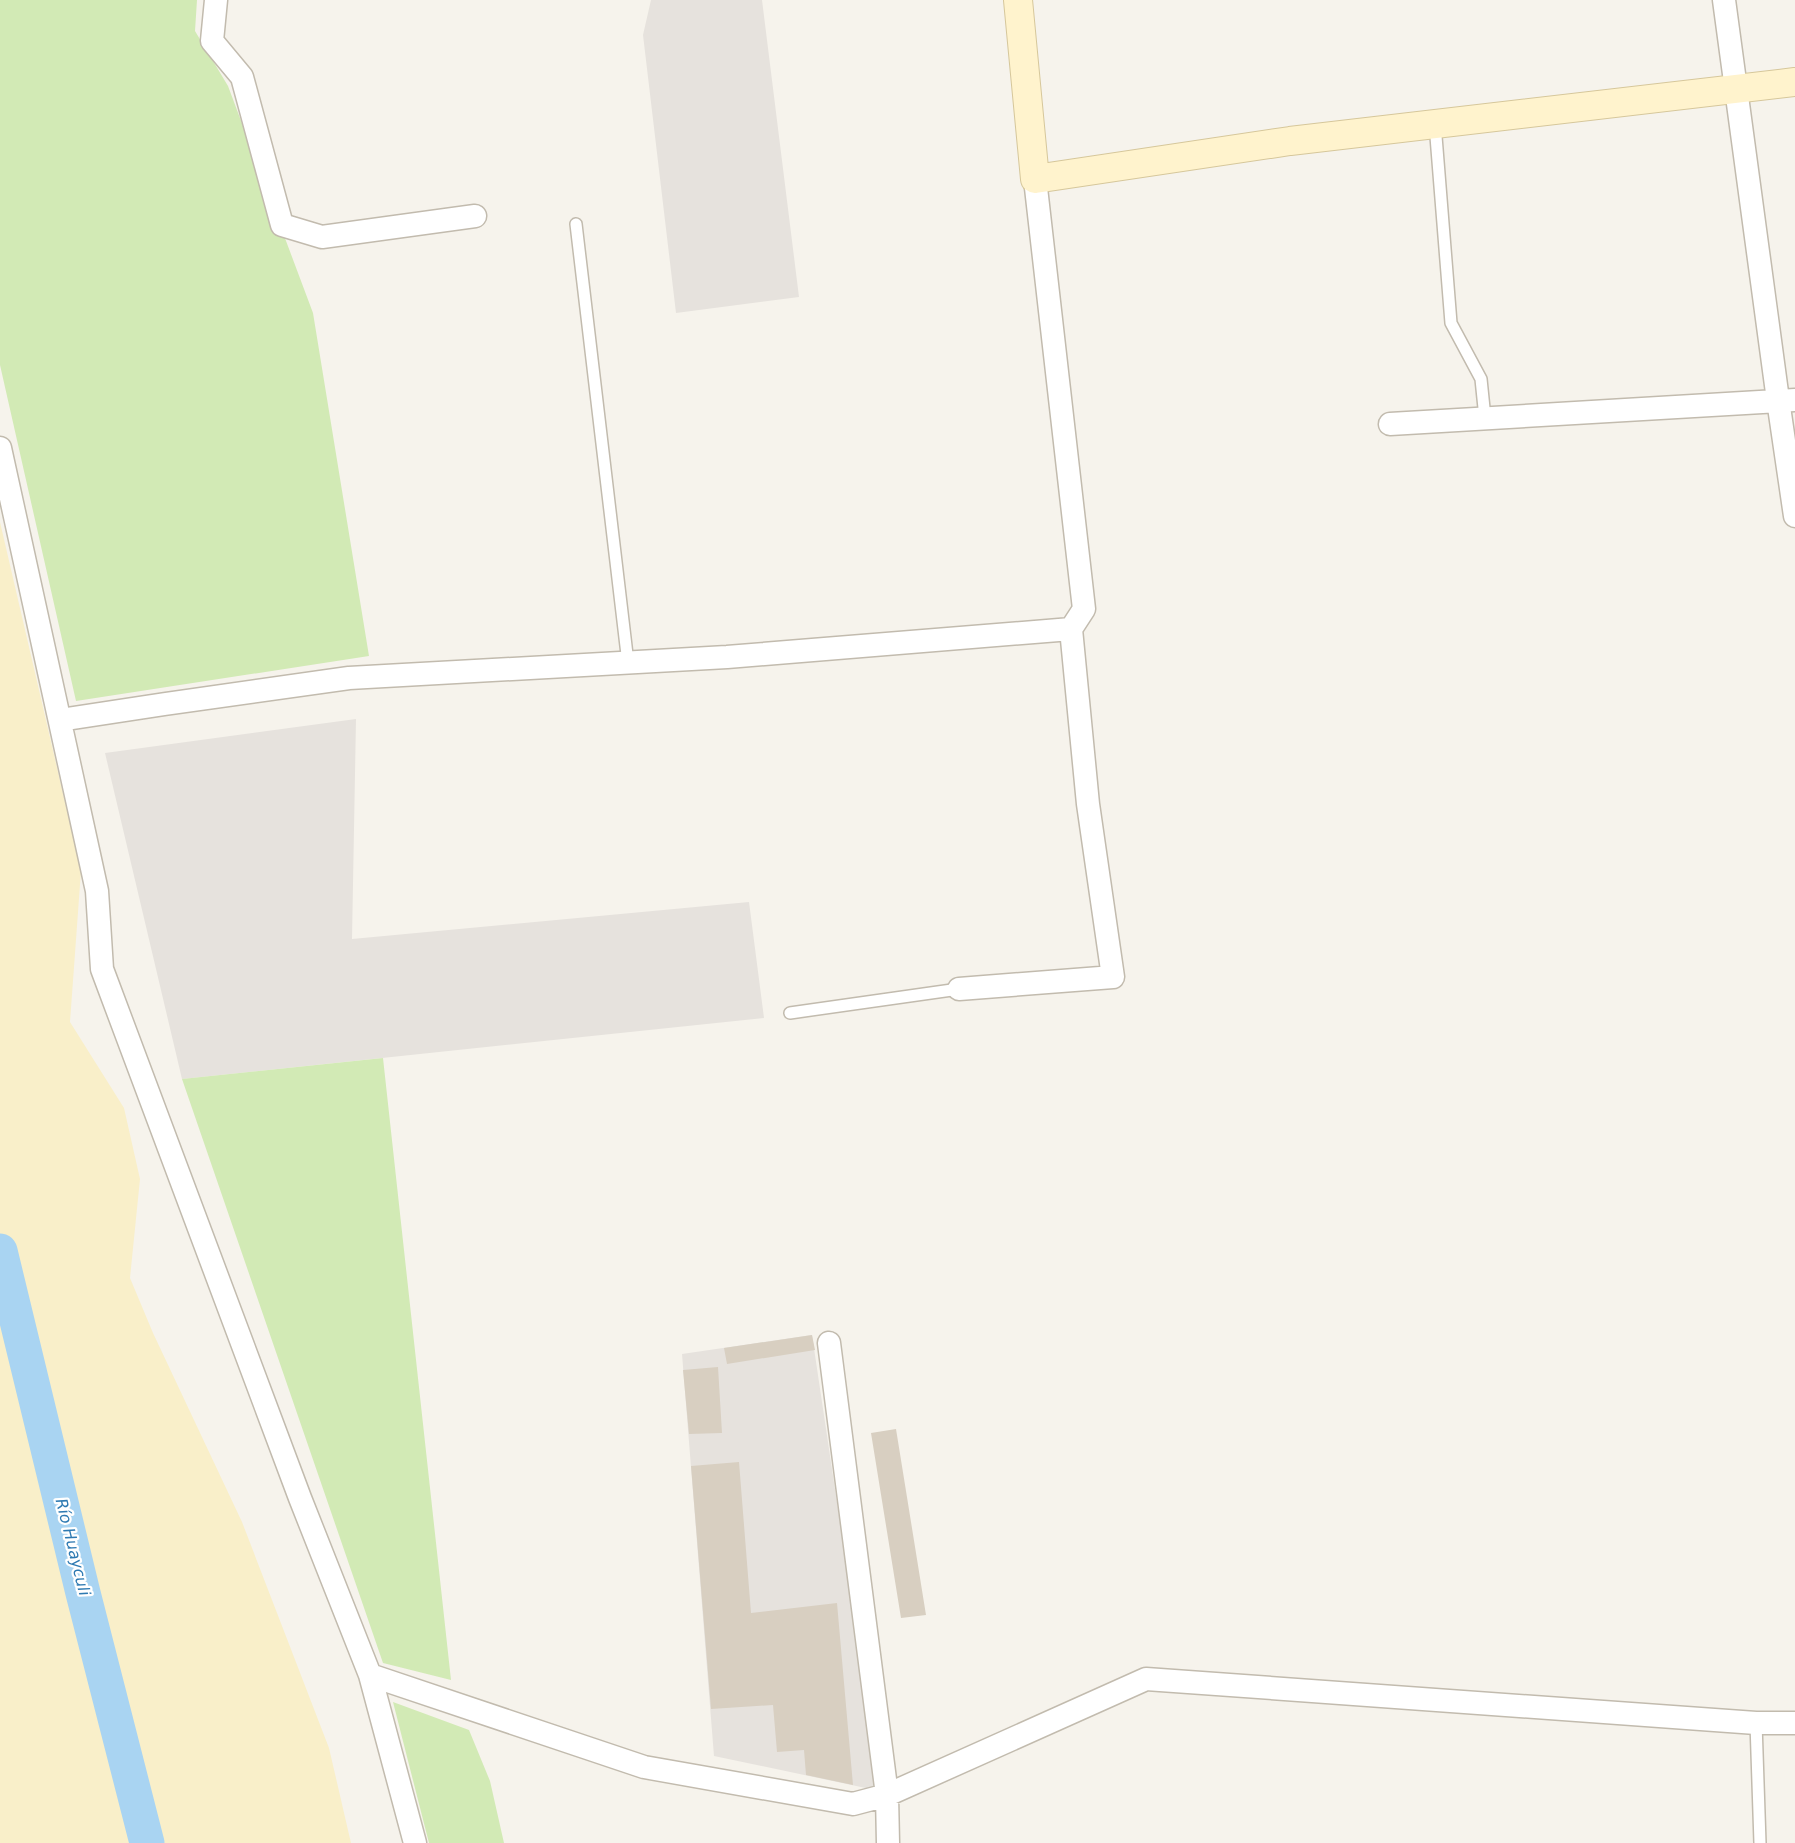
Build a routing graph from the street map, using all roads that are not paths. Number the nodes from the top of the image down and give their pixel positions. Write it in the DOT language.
graph roads {
  1 [pos="216,0"];
  2 [pos="1018,0"];
  3 [pos="1724,0"];
  4 [pos="1795,82"];
  5 [pos="1736,89"];
  6 [pos="1436,124"];
  7 [pos="1035,179"];
  8 [pos="475,216"];
  9 [pos="576,224"];
  10 [pos="1786,400"];
  11 [pos="1485,418"];
  12 [pos="1390,424"];
  13 [pos="0,448"];
  14 [pos="1795,516"];
  15 [pos="1071,629"];
  16 [pos="628,663"];
  17 [pos="60,720"];
  18 [pos="959,989"];
  19 [pos="790,1013"];
  20 [pos="829,1343"];
  21 [pos="370,1675"];
  22 [pos="1756,1723"];
  23 [pos="1795,1723"];
  24 [pos="887,1795"];
  25 [pos="414,1843"];
  26 [pos="888,1843"];
  27 [pos="1760,1843"];
  1 -- 8 [label="street"];
  2 -- 7 [label="main road"];
  3 -- 5 [label="street"];
  4 -- 5 [label="main road"];
  5 -- 6 [label="main road"];
  5 -- 10 [label="street"];
  6 -- 7 [label="main road"];
  6 -- 11 [label="lane"];
  7 -- 15 [label="street"];
  9 -- 16 [label="lane"];
  10 -- 11 [label="street"];
  10 -- 14 [label="street"];
  11 -- 12 [label="street"];
  13 -- 17 [label="street"];
  15 -- 16 [label="street"];
  15 -- 18 [label="street"];
  16 -- 17 [label="street"];
  17 -- 21 [label="street"];
  18 -- 19 [label="lane"];
  20 -- 24 [label="street"];
  21 -- 24 [label="street"];
  21 -- 25 [label="street"];
  22 -- 23 [label="street"];
  22 -- 24 [label="street"];
  22 -- 27 [label="lane"];
  24 -- 26 [label="street"];
}
